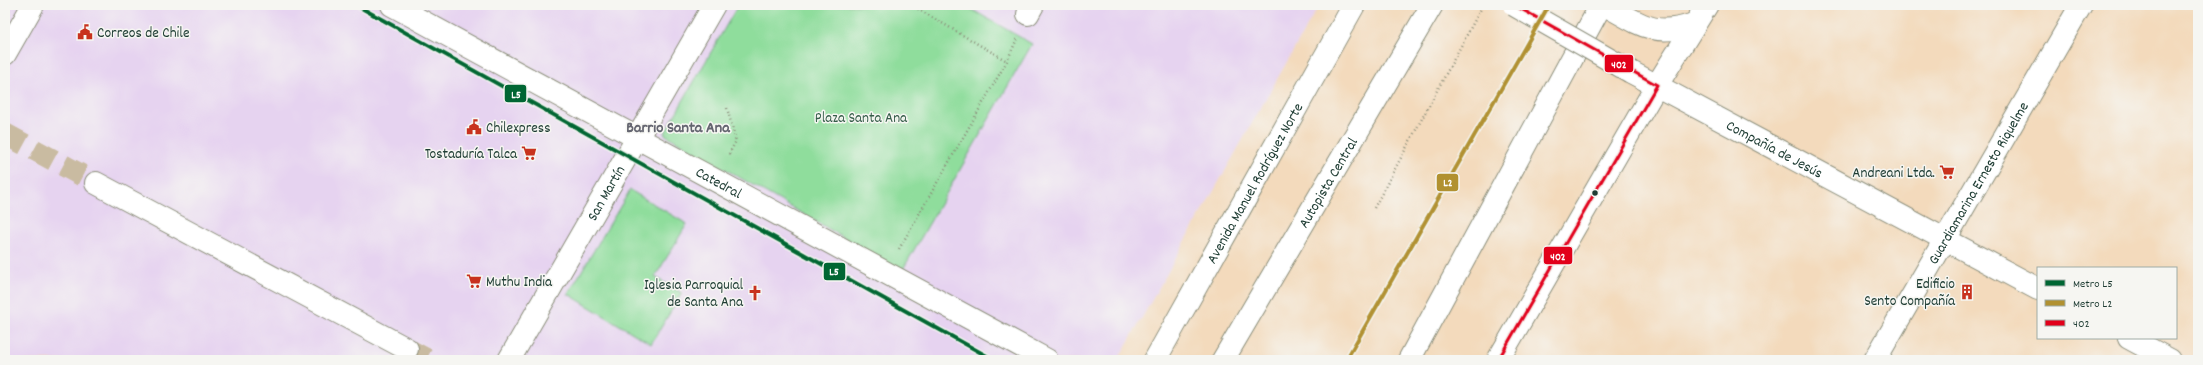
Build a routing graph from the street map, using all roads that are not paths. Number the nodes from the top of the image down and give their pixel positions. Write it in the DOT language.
graph roads {
  1 [pos="33,5"];
  2 [pos="392,5"];
  3 [pos="714,5"];
  4 [pos="1354,5"];
  5 [pos="1432,5"];
  6 [pos="1514,5"];
  7 [pos="1601,5"];
  8 [pos="1605,5"];
  9 [pos="1707,5"];
  10 [pos="2081,5"];
  11 [pos="1694,24"];
  12 [pos="5,54"];
  13 [pos="1657,85"];
  14 [pos="638,139"];
  15 [pos="96,183"];
  16 [pos="1945,239"];
  17 [pos="2037,288"];
  18 [pos="2131,339"];
  19 [pos="407,349"];
  20 [pos="509,360"];
  21 [pos="1047,360"];
  22 [pos="1155,360"];
  23 [pos="1223,360"];
  24 [pos="1409,360"];
  25 [pos="1498,360"];
  26 [pos="1875,360"];
  27 [pos="2170,360"];
  1 -- 12 [label="main road"];
  2 -- 14 [label="main road, Catedral"];
  3 -- 14 [label="main road, San Martín"];
  4 -- 22 [label="main road, Avenida Manuel Rodríguez Norte"];
  5 -- 23 [label="main road, Autopista Central"];
  6 -- 13 [label="main road, Compañía de Jesús, bridge"];
  7 -- 24 [label="main road"];
  8 -- 11 [label="main road"];
  9 -- 11 [label="main road"];
  10 -- 16 [label="main road, Guardiamarina Ernesto Riquelme"];
  11 -- 13 [label="main road"];
  13 -- 16 [label="main road, Compañía de Jesús"];
  13 -- 25 [label="main road"];
  14 -- 20 [label="main road, San Martín"];
  14 -- 21 [label="main road, Catedral"];
  15 -- 19 [label="main road"];
  16 -- 17 [label="main road, Compañía de Jesús"];
  16 -- 26 [label="main road, Guardiamarina Ernesto Riquelme"];
  18 -- 27 [label="main road"];
}
